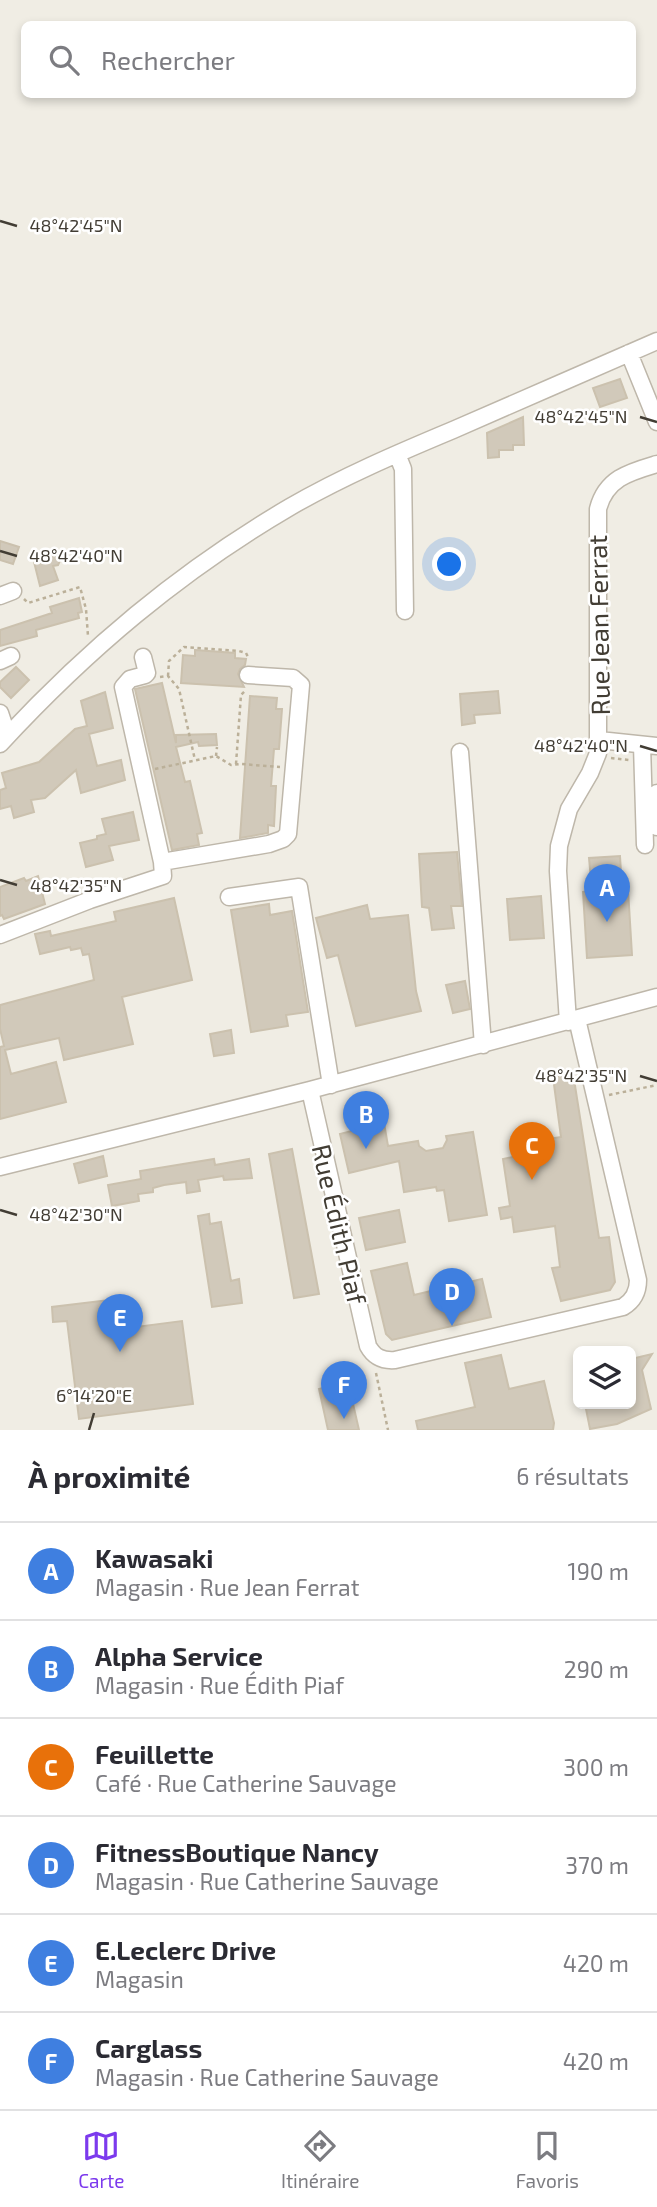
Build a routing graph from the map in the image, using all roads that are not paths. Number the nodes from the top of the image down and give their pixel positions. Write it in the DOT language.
graph roads {
  1 [pos="657,341"];
  2 [pos="629,353"];
  3 [pos="657,422"];
  4 [pos="397,454"];
  5 [pos="657,464"];
  6 [pos="405,611"];
  7 [pos="145,665"];
  8 [pos="248,676"];
  9 [pos="0,713"];
  10 [pos="5,739"];
  11 [pos="601,750"];
  12 [pos="647,751"];
  13 [pos="460,752"];
  14 [pos="657,793"];
  15 [pos="657,827"];
  16 [pos="645,845"];
  17 [pos="162,862"];
  18 [pos="229,897"];
  19 [pos="0,935"];
  20 [pos="657,997"];
  21 [pos="572,1021"];
  22 [pos="483,1045"];
  23 [pos="331,1085"];
  24 [pos="310,1090"];
  25 [pos="0,1167"];
  26 [pos="374,1356"];
  1 -- 2 [label="street"];
  2 -- 3 [label="street"];
  2 -- 4 [label="street"];
  4 -- 6 [label="street"];
  4 -- 10 [label="street"];
  5 -- 11 [label="street, Rue Jean Ferrat"];
  7 -- 17 [label="street"];
  8 -- 17 [label="street"];
  9 -- 10 [label="street"];
  11 -- 12 [label="street"];
  11 -- 21 [label="street, Rue Jean Ferrat"];
  12 -- 16 [label="street"];
  13 -- 22 [label="street"];
  14 -- 15 [label="street"];
  17 -- 19 [label="street"];
  18 -- 23 [label="street"];
  20 -- 21 [label="street"];
  21 -- 22 [label="street"];
  21 -- 26 [label="street, Rue Jean Ferrat"];
  22 -- 23 [label="street"];
  23 -- 24 [label="street"];
  24 -- 25 [label="street"];
  24 -- 26 [label="street, Rue Édith Piaf"];
}
